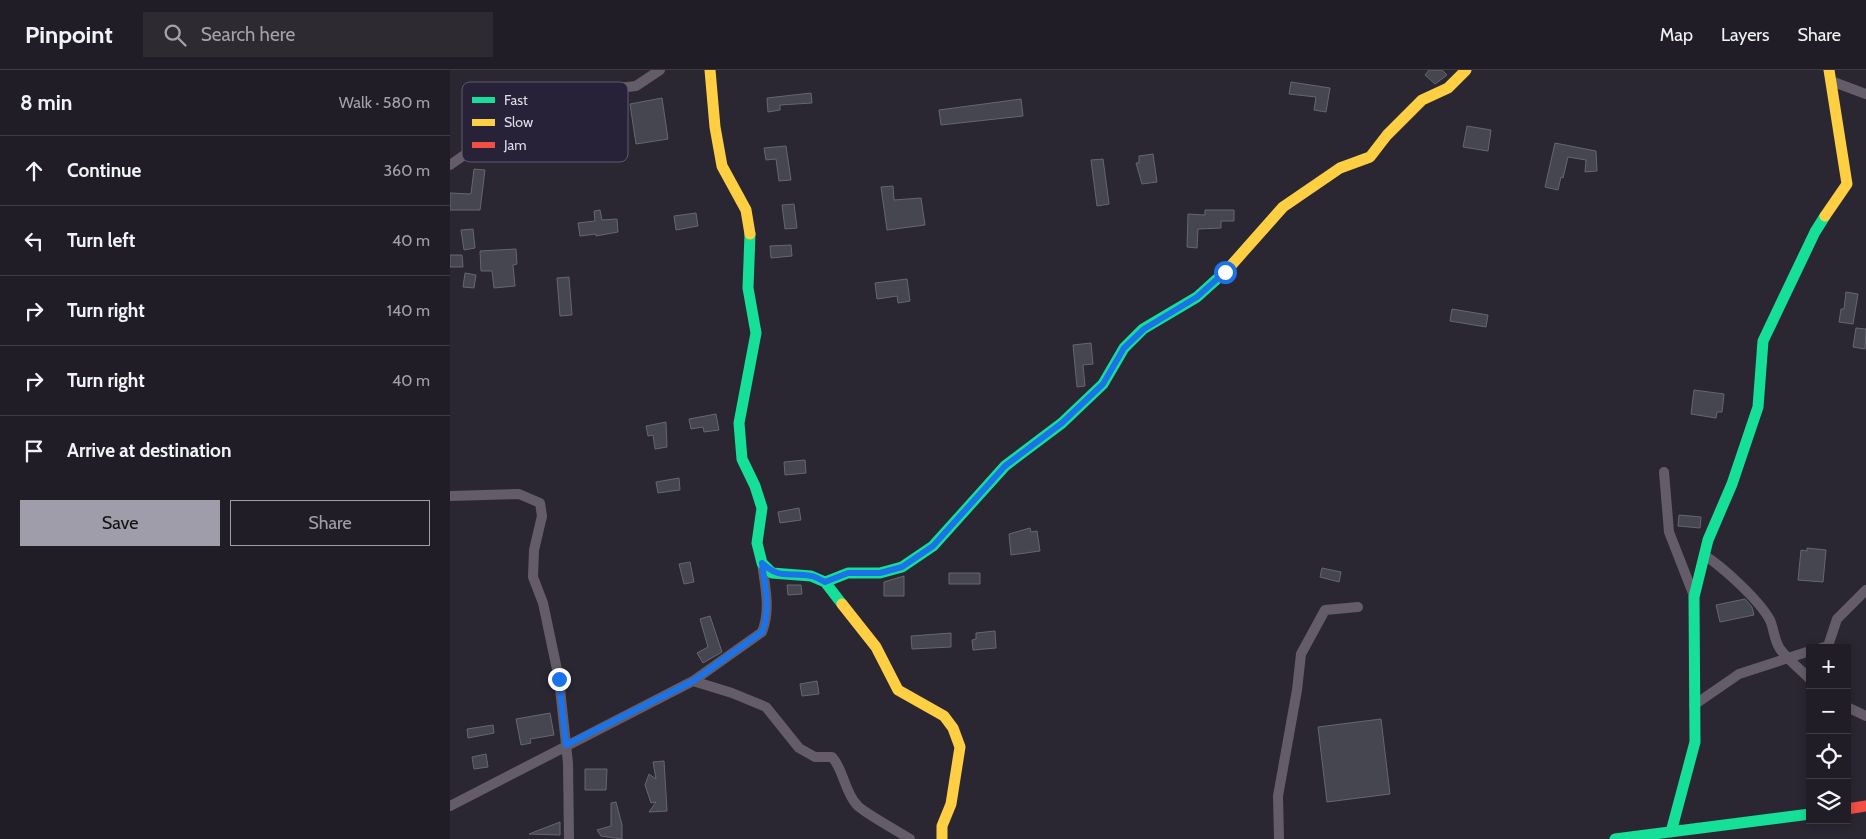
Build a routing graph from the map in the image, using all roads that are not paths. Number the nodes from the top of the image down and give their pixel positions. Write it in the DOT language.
graph roads {
  1 [pos="660,70"];
  2 [pos="710,70"];
  3 [pos="1466,70"];
  4 [pos="1830,76"];
  5 [pos="628,87"];
  6 [pos="1866,94"];
  7 [pos="462,157"];
  8 [pos="450,165"];
  9 [pos="1664,472"];
  10 [pos="450,496"];
  11 [pos="1704,555"];
  12 [pos="762,563"];
  13 [pos="825,582"];
  14 [pos="1866,590"];
  15 [pos="1694,597"];
  16 [pos="1358,607"];
  17 [pos="1829,644"];
  18 [pos="1806,652"];
  19 [pos="1786,658"];
  20 [pos="1806,676"];
  21 [pos="693,681"];
  22 [pos="1694,705"];
  23 [pos="1851,709"];
  24 [pos="1866,716"];
  25 [pos="566,745"];
  26 [pos="450,805"];
  27 [pos="1866,806"];
  28 [pos="1851,808"];
  29 [pos="1806,815"];
  30 [pos="1671,832"];
  31 [pos="1690,834"];
  32 [pos="569,839"];
  33 [pos="910,839"];
  34 [pos="942,839"];
  35 [pos="1279,839"];
  36 [pos="1615,839"];
  1 -- 5 [label="street"];
  2 -- 12 [label="street"];
  3 -- 13 [label="street"];
  4 -- 6 [label="street"];
  4 -- 11 [label="street"];
  7 -- 8 [label="street"];
  9 -- 15 [label="street"];
  10 -- 25 [label="street"];
  11 -- 15 [label="street"];
  11 -- 19 [label="street"];
  12 -- 13 [label="street"];
  12 -- 21 [label="street"];
  13 -- 34 [label="street"];
  14 -- 17 [label="street"];
  15 -- 22 [label="street"];
  16 -- 35 [label="street"];
  18 -- 19 [label="street"];
  19 -- 20 [label="street"];
  19 -- 22 [label="street"];
  21 -- 25 [label="street"];
  21 -- 33 [label="street"];
  22 -- 30 [label="street"];
  23 -- 24 [label="street"];
  25 -- 26 [label="street"];
  25 -- 32 [label="street"];
  27 -- 28 [label="street"];
  29 -- 31 [label="street"];
  30 -- 31 [label="street"];
  30 -- 36 [label="street"];
}
